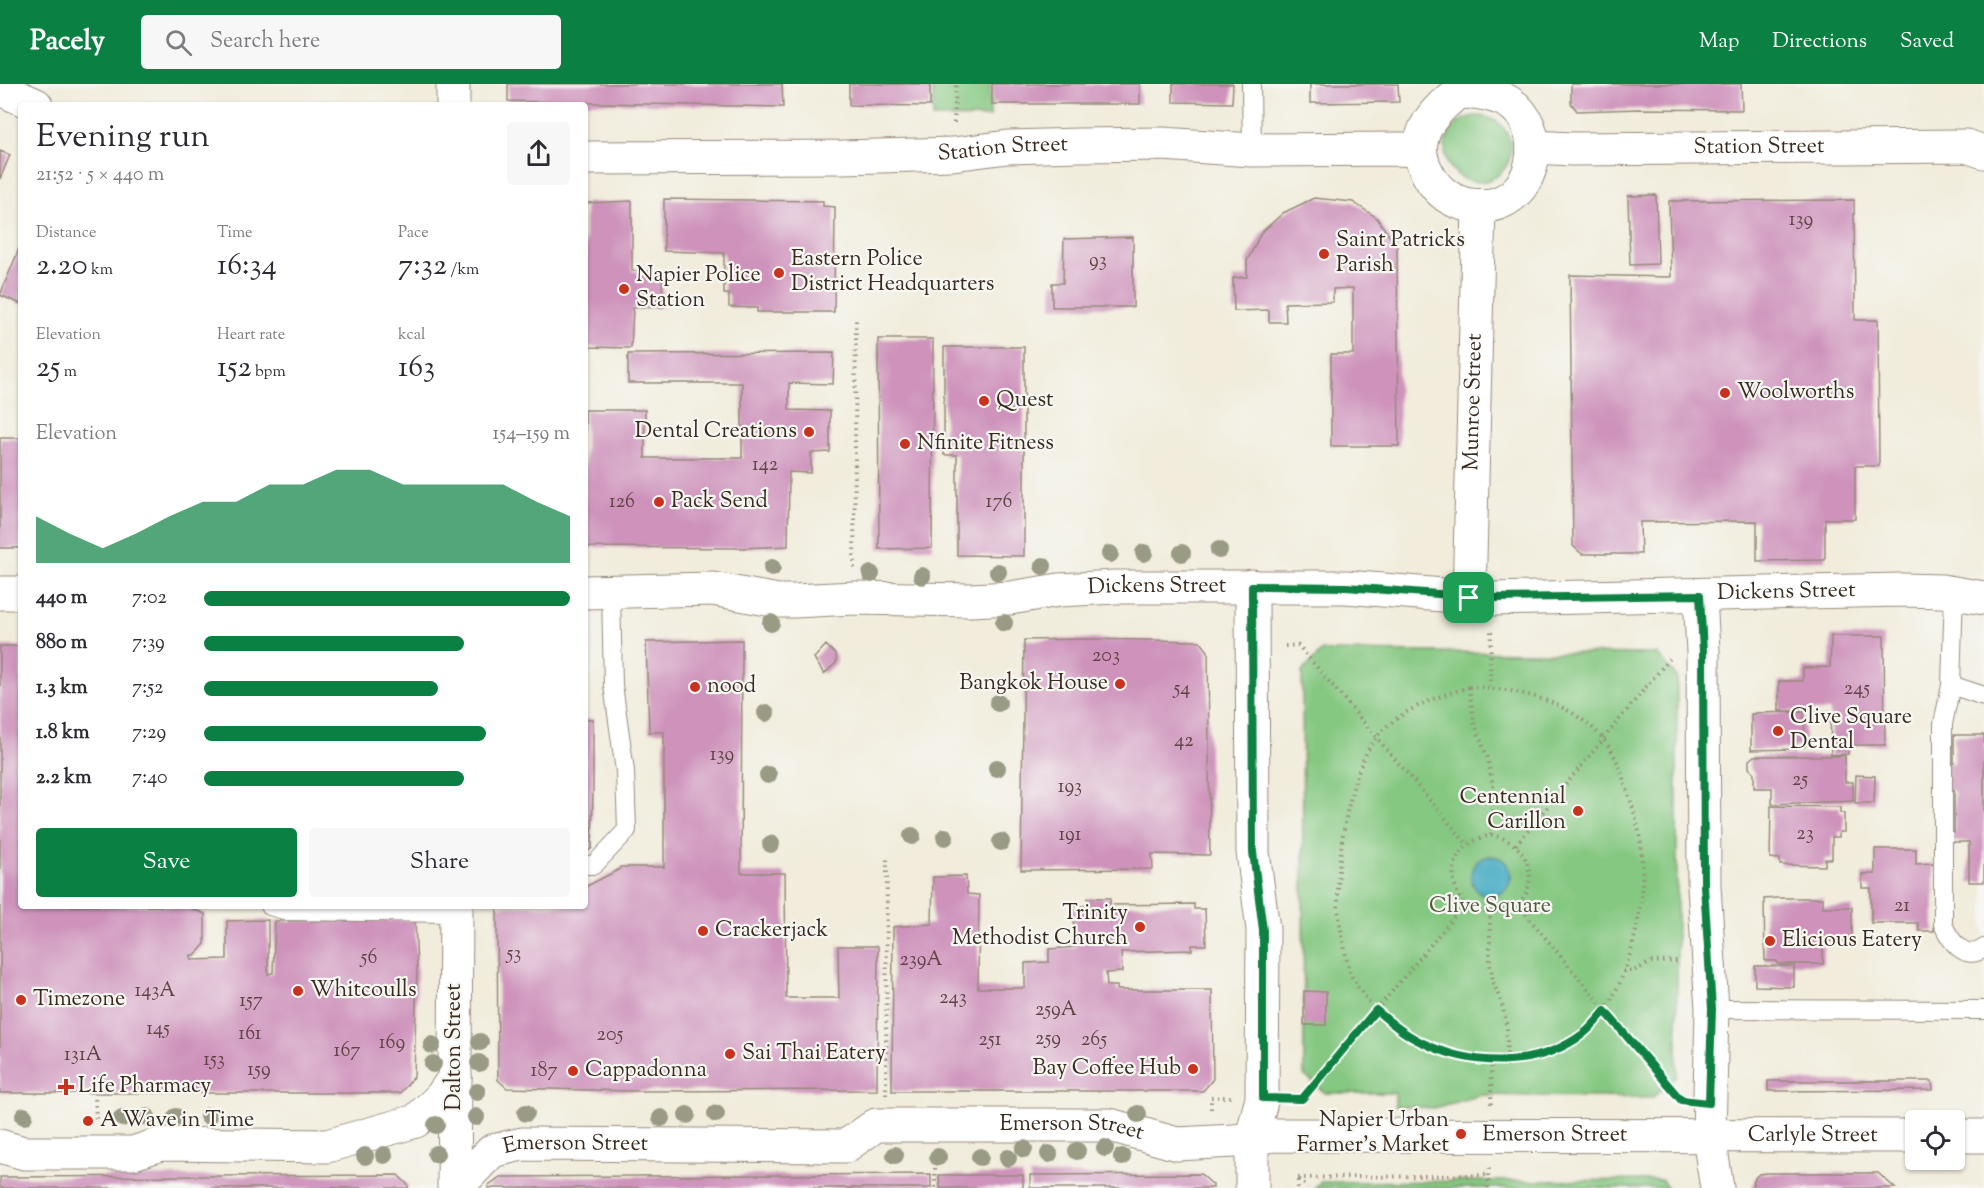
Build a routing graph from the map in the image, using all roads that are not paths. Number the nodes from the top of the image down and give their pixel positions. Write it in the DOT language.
graph roads {
  1 [pos="453,84"];
  2 [pos="1251,84"];
  3 [pos="1475,88"];
  4 [pos="0,89"];
  5 [pos="29,102"];
  6 [pos="453,102"];
  7 [pos="1533,147"];
  8 [pos="1252,150"];
  9 [pos="1420,151"];
  10 [pos="1984,152"];
  11 [pos="588,158"];
  12 [pos="1479,206"];
  13 [pos="1252,586"];
  14 [pos="598,591"];
  15 [pos="18,592"];
  16 [pos="0,593"];
  17 [pos="1700,595"];
  18 [pos="1969,595"];
  19 [pos="1480,598"];
  20 [pos="1951,685"];
  21 [pos="1984,696"];
  22 [pos="588,865"];
  23 [pos="368,909"];
  24 [pos="456,910"];
  25 [pos="1984,948"];
  26 [pos="1712,1009"];
  27 [pos="1984,1010"];
  28 [pos="455,1072"];
  29 [pos="1252,1137"];
  30 [pos="1709,1137"];
  31 [pos="1905,1137"];
  32 [pos="1965,1137"];
  33 [pos="1984,1137"];
  34 [pos="0,1146"];
  35 [pos="455,1188"];
  36 [pos="1252,1188"];
  37 [pos="1716,1188"];
  1 -- 6 [label="street"];
  2 -- 8 [label="lane"];
  3 -- 7 [label="street"];
  3 -- 9 [label="street"];
  4 -- 5 [label="street"];
  7 -- 10 [label="street, Station Street"];
  7 -- 12 [label="street"];
  8 -- 9 [label="street, Station Street"];
  8 -- 11 [label="street, Station Street"];
  9 -- 12 [label="street"];
  12 -- 19 [label="street, Munroe Street"];
  13 -- 14 [label="street, Dickens Street"];
  13 -- 19 [label="street, Dickens Street"];
  13 -- 29 [label="street"];
  14 -- 22 [label="lane"];
  15 -- 16 [label="street"];
  17 -- 18 [label="street, Dickens Street"];
  17 -- 19 [label="street, Dickens Street"];
  17 -- 26 [label="street"];
  18 -- 20 [label="lane"];
  20 -- 21 [label="lane"];
  20 -- 25 [label="lane"];
  23 -- 24 [label="lane"];
  24 -- 28 [label="street, Dalton Street"];
  26 -- 27 [label="lane"];
  26 -- 30 [label="street"];
  28 -- 34 [label="street"];
  28 -- 35 [label="street, Dalton Street"];
  29 -- 30 [label="street, Emerson Street"];
  29 -- 35 [label="street, Emerson Street"];
  29 -- 36 [label="street"];
  30 -- 31 [label="street, Carlyle Street"];
  30 -- 37 [label="street"];
  32 -- 33 [label="street"];
}
